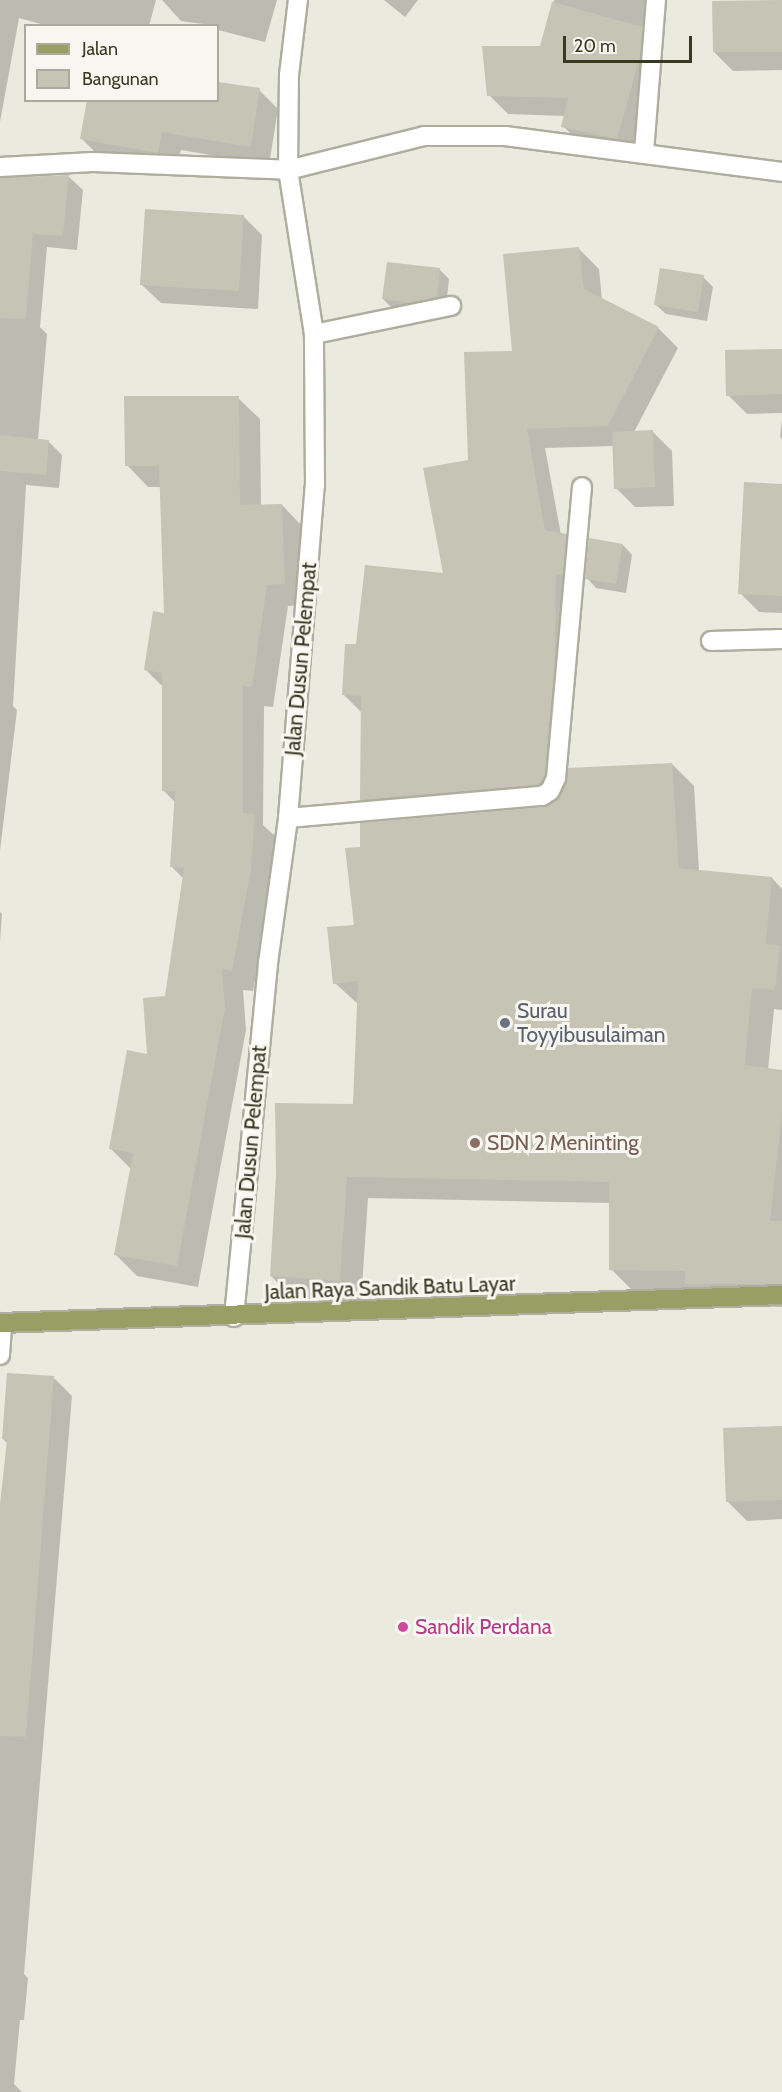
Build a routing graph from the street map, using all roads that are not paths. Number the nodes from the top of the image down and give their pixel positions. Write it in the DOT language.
graph roads {
  1 [pos="298,0"];
  2 [pos="656,0"];
  3 [pos="644,152"];
  4 [pos="0,167"];
  5 [pos="288,170"];
  6 [pos="782,172"];
  7 [pos="451,306"];
  8 [pos="314,334"];
  9 [pos="582,487"];
  10 [pos="782,639"];
  11 [pos="711,641"];
  12 [pos="288,818"];
  13 [pos="782,1295"];
  14 [pos="234,1317"];
  15 [pos="1,1323"];
  16 [pos="0,1355"];
  1 -- 5 [label="street, Jalan Dusun Pelempat"];
  2 -- 3 [label="street"];
  3 -- 5 [label="street"];
  3 -- 6 [label="street"];
  4 -- 5 [label="street"];
  5 -- 8 [label="street, Jalan Dusun Pelempat"];
  7 -- 8 [label="street"];
  8 -- 12 [label="street, Jalan Dusun Pelempat"];
  9 -- 12 [label="street"];
  10 -- 11 [label="street"];
  12 -- 14 [label="street, Jalan Dusun Pelempat"];
  13 -- 14 [label="main road, Jalan Raya Sandik Batu Layar"];
  14 -- 15 [label="main road, Jalan Raya Sandik Batu Layar"];
  15 -- 16 [label="street"];
}
